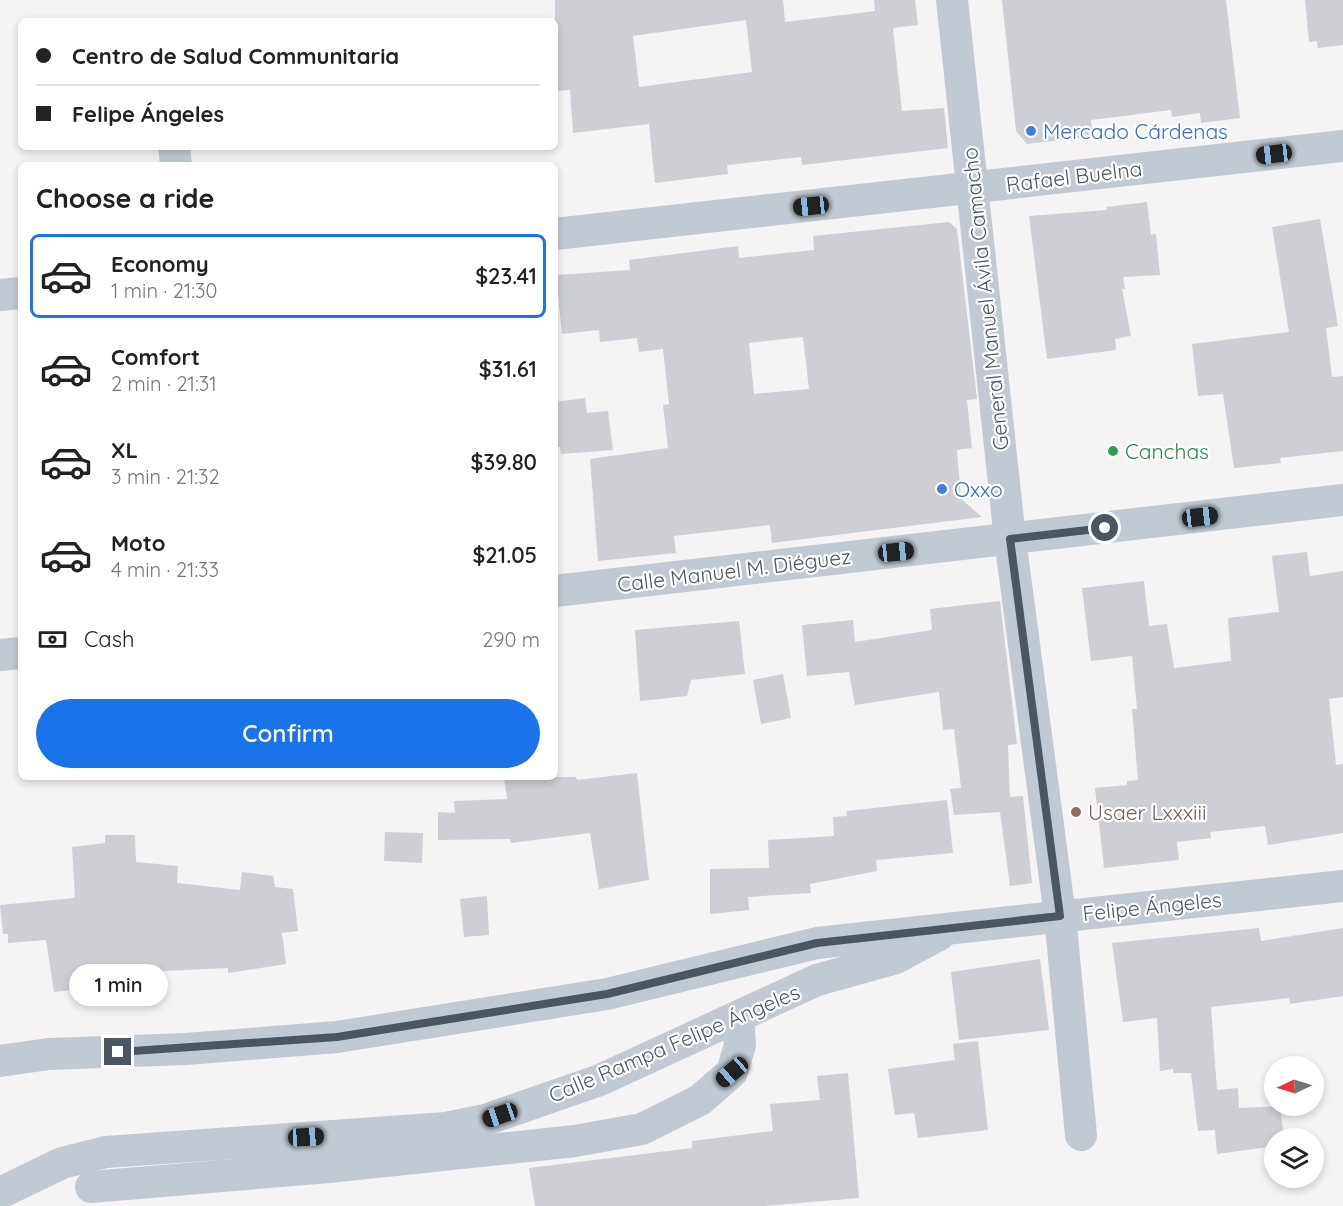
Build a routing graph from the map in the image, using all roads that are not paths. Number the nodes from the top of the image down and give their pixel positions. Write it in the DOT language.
graph roads {
  1 [pos="952,0"];
  2 [pos="1343,146"];
  3 [pos="973,188"];
  4 [pos="558,234"];
  5 [pos="18,293"];
  6 [pos="0,296"];
  7 [pos="1343,500"];
  8 [pos="1010,539"];
  9 [pos="558,591"];
  10 [pos="18,653"];
  11 [pos="0,655"];
  12 [pos="1343,886"];
  13 [pos="1060,916"];
  14 [pos="954,927"];
  15 [pos="738,1017"];
  16 [pos="0,1061"];
  17 [pos="1081,1135"];
  18 [pos="91,1187"];
  19 [pos="0,1193"];
  1 -- 3 [label="street, General Manuel Ávila Camacho"];
  2 -- 3 [label="street, Rafael Buelna"];
  3 -- 4 [label="street, Rafael Buelna"];
  3 -- 8 [label="street, General Manuel Ávila Camacho"];
  5 -- 6 [label="street"];
  7 -- 8 [label="street, Calle Manuel M. Diéguez"];
  8 -- 9 [label="street, Calle Manuel M. Diéguez"];
  8 -- 13 [label="street, General Manuel Ávila Camacho"];
  10 -- 11 [label="street"];
  12 -- 13 [label="street, Felipe Ángeles"];
  13 -- 14 [label="street, Felipe Ángeles"];
  13 -- 17 [label="street, General Manuel Ávila Camacho"];
  14 -- 15 [label="street, Calle Rampa Felipe Ángeles"];
  14 -- 16 [label="street, Felipe Ángeles"];
  15 -- 18 [label="street"];
  15 -- 19 [label="street, Calle Rampa Felipe Ángeles"];
}
